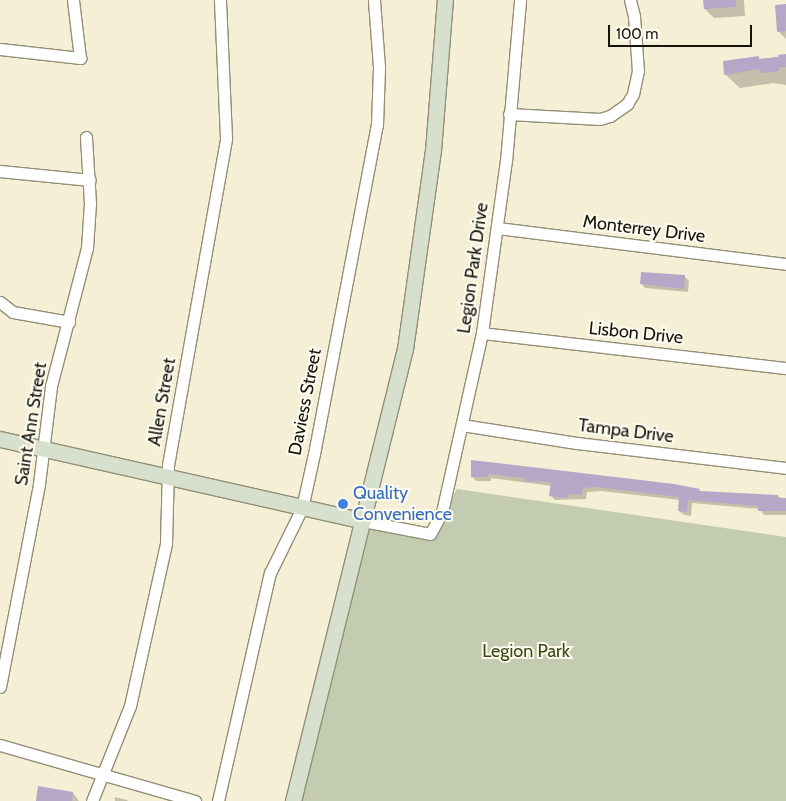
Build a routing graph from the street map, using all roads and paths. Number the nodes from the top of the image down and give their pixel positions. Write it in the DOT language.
graph roads {
  1 [pos="73,0"];
  2 [pos="220,0"];
  3 [pos="374,0"];
  4 [pos="445,0"];
  5 [pos="520,0"];
  6 [pos="630,0"];
  7 [pos="0,49"];
  8 [pos="509,114"];
  9 [pos="86,137"];
  10 [pos="0,171"];
  11 [pos="90,180"];
  12 [pos="497,228"];
  13 [pos="786,264"];
  14 [pos="0,302"];
  15 [pos="68,322"];
  16 [pos="482,332"];
  17 [pos="786,368"];
  18 [pos="462,425"];
  19 [pos="0,439"];
  20 [pos="42,449"];
  21 [pos="786,468"];
  22 [pos="168,478"];
  23 [pos="302,508"];
  24 [pos="363,521"];
  25 [pos="0,687"];
  26 [pos="0,745"];
  27 [pos="100,774"];
  28 [pos="92,801"];
  29 [pos="195,801"];
  30 [pos="218,801"];
  31 [pos="294,801"];
  1 -- 7 [label="street"];
  2 -- 22 [label="street, Allen Street"];
  3 -- 23 [label="street, Daviess Street"];
  4 -- 24 [label="street"];
  5 -- 8 [label="street, Legion Park Drive"];
  6 -- 8 [label="street"];
  8 -- 12 [label="street, Legion Park Drive"];
  9 -- 11 [label="street, Saint Ann Street"];
  10 -- 11 [label="street"];
  11 -- 15 [label="street, Saint Ann Street"];
  12 -- 13 [label="street, Monterrey Drive"];
  12 -- 16 [label="street, Legion Park Drive"];
  14 -- 15 [label="street"];
  15 -- 20 [label="street, Saint Ann Street"];
  16 -- 17 [label="street, Lisbon Drive"];
  16 -- 18 [label="street, Legion Park Drive"];
  18 -- 21 [label="street, Tampa Drive"];
  18 -- 24 [label="street, Legion Park Drive"];
  19 -- 20 [label="street"];
  20 -- 22 [label="street"];
  20 -- 25 [label="street, Saint Ann Street"];
  22 -- 23 [label="street"];
  22 -- 27 [label="street, Allen Street"];
  23 -- 24 [label="street"];
  23 -- 30 [label="street, Daviess Street"];
  24 -- 31 [label="street"];
  26 -- 27 [label="street"];
  27 -- 28 [label="street, Allen Street"];
  27 -- 29 [label="street"];
}
